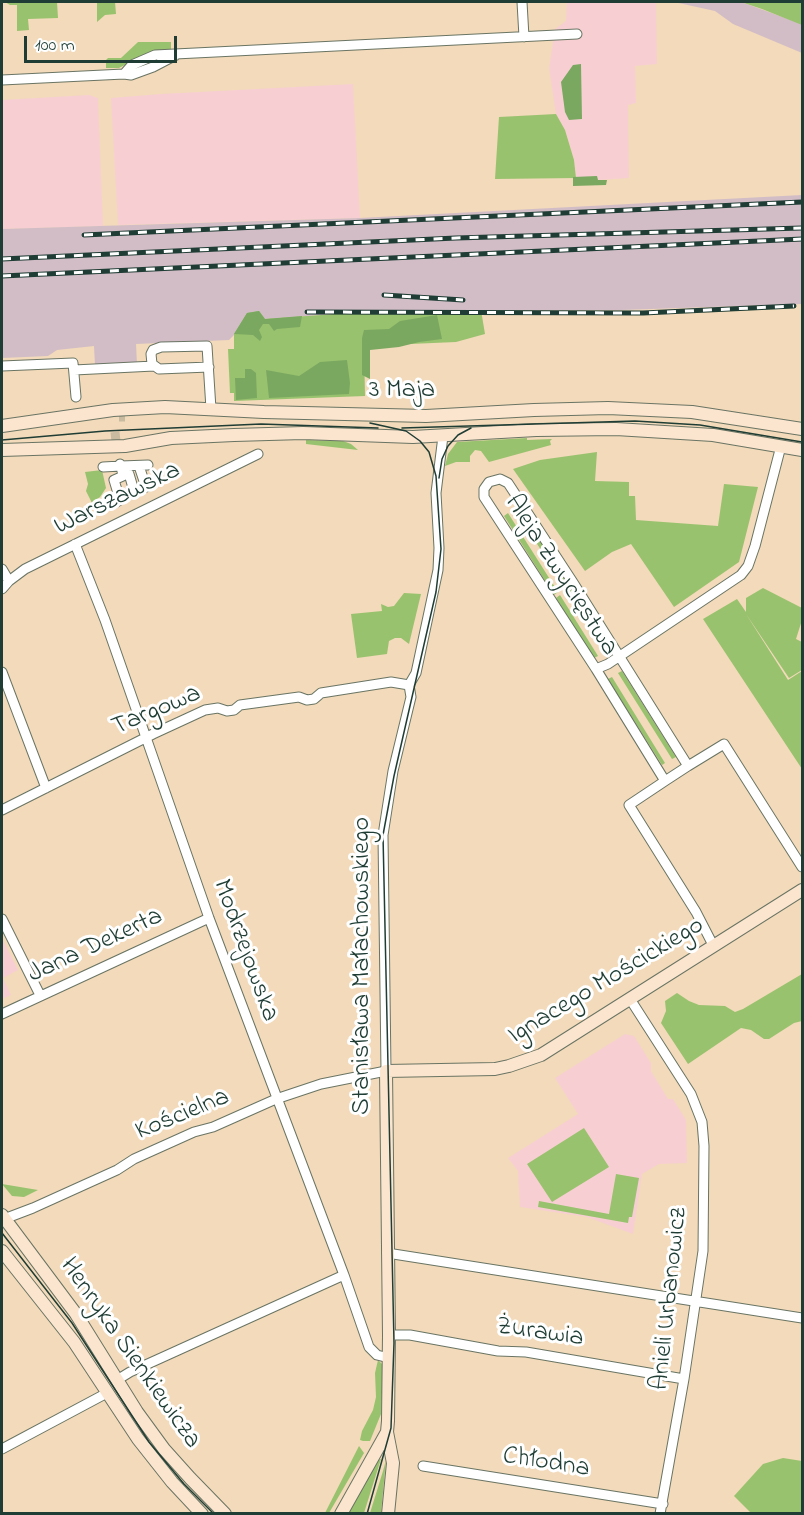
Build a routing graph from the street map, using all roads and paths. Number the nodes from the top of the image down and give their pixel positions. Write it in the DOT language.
graph roads {
  1 [pos="522,2"];
  2 [pos="577,34"];
  3 [pos="524,37"];
  4 [pos="2,80"];
  5 [pos="2,366"];
  6 [pos="154,366"];
  7 [pos="209,367"];
  8 [pos="74,370"];
  9 [pos="76,397"];
  10 [pos="211,409"];
  11 [pos="2,426"];
  12 [pos="802,429"];
  13 [pos="443,436"];
  14 [pos="781,446"];
  15 [pos="2,450"];
  16 [pos="802,450"];
  17 [pos="258,454"];
  18 [pos="103,467"];
  19 [pos="123,470"];
  20 [pos="134,491"];
  21 [pos="75,544"];
  22 [pos="2,569"];
  23 [pos="9,581"];
  24 [pos="2,589"];
  25 [pos="618,656"];
  26 [pos="596,669"];
  27 [pos="2,672"];
  28 [pos="409,685"];
  29 [pos="146,737"];
  30 [pos="688,766"];
  31 [pos="665,781"];
  32 [pos="46,788"];
  33 [pos="2,810"];
  34 [pos="802,867"];
  35 [pos="802,890"];
  36 [pos="209,918"];
  37 [pos="2,919"];
  38 [pos="713,945"];
  39 [pos="40,995"];
  40 [pos="630,999"];
  41 [pos="2,1014"];
  42 [pos="386,1071"];
  43 [pos="276,1099"];
  44 [pos="2,1218"];
  45 [pos="2,1251"];
  46 [pos="387,1253"];
  47 [pos="344,1275"];
  48 [pos="697,1302"];
  49 [pos="802,1318"];
  50 [pos="389,1335"];
  51 [pos="389,1358"];
  52 [pos="684,1379"];
  53 [pos="117,1380"];
  54 [pos="107,1393"];
  55 [pos="387,1432"];
  56 [pos="2,1449"];
  57 [pos="423,1466"];
  58 [pos="661,1509"];
  59 [pos="202,1514"];
  60 [pos="225,1514"];
  61 [pos="341,1514"];
  62 [pos="388,1514"];
  1 -- 3 [label="street"];
  2 -- 3 [label="street"];
  3 -- 4 [label="street"];
  5 -- 8 [label="street"];
  6 -- 7 [label="street"];
  6 -- 7 [label="street"];
  6 -- 8 [label="street"];
  7 -- 10 [label="street"];
  8 -- 9 [label="street"];
  10 -- 11 [label="main road, 3 Maja"];
  10 -- 12 [label="main road, 3 Maja"];
  13 -- 14 [label="main road, 3 Maja"];
  13 -- 15 [label="main road, 3 Maja"];
  13 -- 28 [label="street, Stanisława Małachowskiego"];
  14 -- 16 [label="main road, 3 Maja"];
  14 -- 25 [label="street"];
  17 -- 21 [label="street, Warszawska"];
  18 -- 19 [label="street"];
  19 -- 20 [label="street"];
  19 -- 20 [label="street"];
  19 -- 20 [label="street"];
  21 -- 23 [label="street, Warszawska"];
  21 -- 29 [label="street, Modrzejowska"];
  22 -- 23 [label="street"];
  23 -- 24 [label="street, Warszawska"];
  25 -- 26 [label="street"];
  25 -- 26 [label="street, Aleja Zwycięstwa"];
  25 -- 30 [label="street, Aleja Zwycięstwa"];
  26 -- 31 [label="street, Aleja Zwycięstwa"];
  27 -- 32 [label="street"];
  28 -- 29 [label="street, Targowa"];
  28 -- 42 [label="street, Stanisława Małachowskiego"];
  29 -- 32 [label="street, Targowa"];
  29 -- 36 [label="street, Modrzejowska"];
  30 -- 31 [label="street"];
  30 -- 34 [label="street"];
  31 -- 38 [label="street"];
  32 -- 33 [label="street, Targowa"];
  35 -- 38 [label="main road, Ignacego Mościckiego"];
  36 -- 39 [label="street, Jana Dekerta"];
  36 -- 43 [label="street, Modrzejowska"];
  37 -- 39 [label="street"];
  38 -- 40 [label="main road, Ignacego Mościckiego"];
  39 -- 41 [label="street, Jana Dekerta"];
  40 -- 42 [label="main road, Ignacego Mościckiego"];
  40 -- 48 [label="street, Anieli Urbanowicz"];
  42 -- 43 [label="street, Kościelna"];
  42 -- 46 [label="main road, Stanisława Małachowskiego"];
  43 -- 44 [label="street, Kościelna"];
  43 -- 47 [label="street, Modrzejowska"];
  44 -- 53 [label="main road, Henryka Sienkiewicza"];
  45 -- 54 [label="main road, Henryka Sienkiewicza"];
  46 -- 48 [label="street"];
  46 -- 50 [label="main road, Stanisława Małachowskiego"];
  47 -- 51 [label="street, Modrzejowska"];
  47 -- 53 [label="street"];
  48 -- 49 [label="street"];
  48 -- 52 [label="street, Anieli Urbanowicz"];
  50 -- 51 [label="main road, Stanisława Małachowskiego"];
  50 -- 52 [label="street, Żurawia"];
  51 -- 55 [label="main road, Stanisława Małachowskiego"];
  52 -- 58 [label="street, Anieli Urbanowicz"];
  53 -- 60 [label="main road, Henryka Sienkiewicza"];
  54 -- 56 [label="street"];
  54 -- 59 [label="main road, Henryka Sienkiewicza"];
  55 -- 61 [label="main road, Stanisława Małachowskiego"];
  55 -- 62 [label="main road, Stanisława Małachowskiego"];
  57 -- 58 [label="street, Chłodna"];
}
